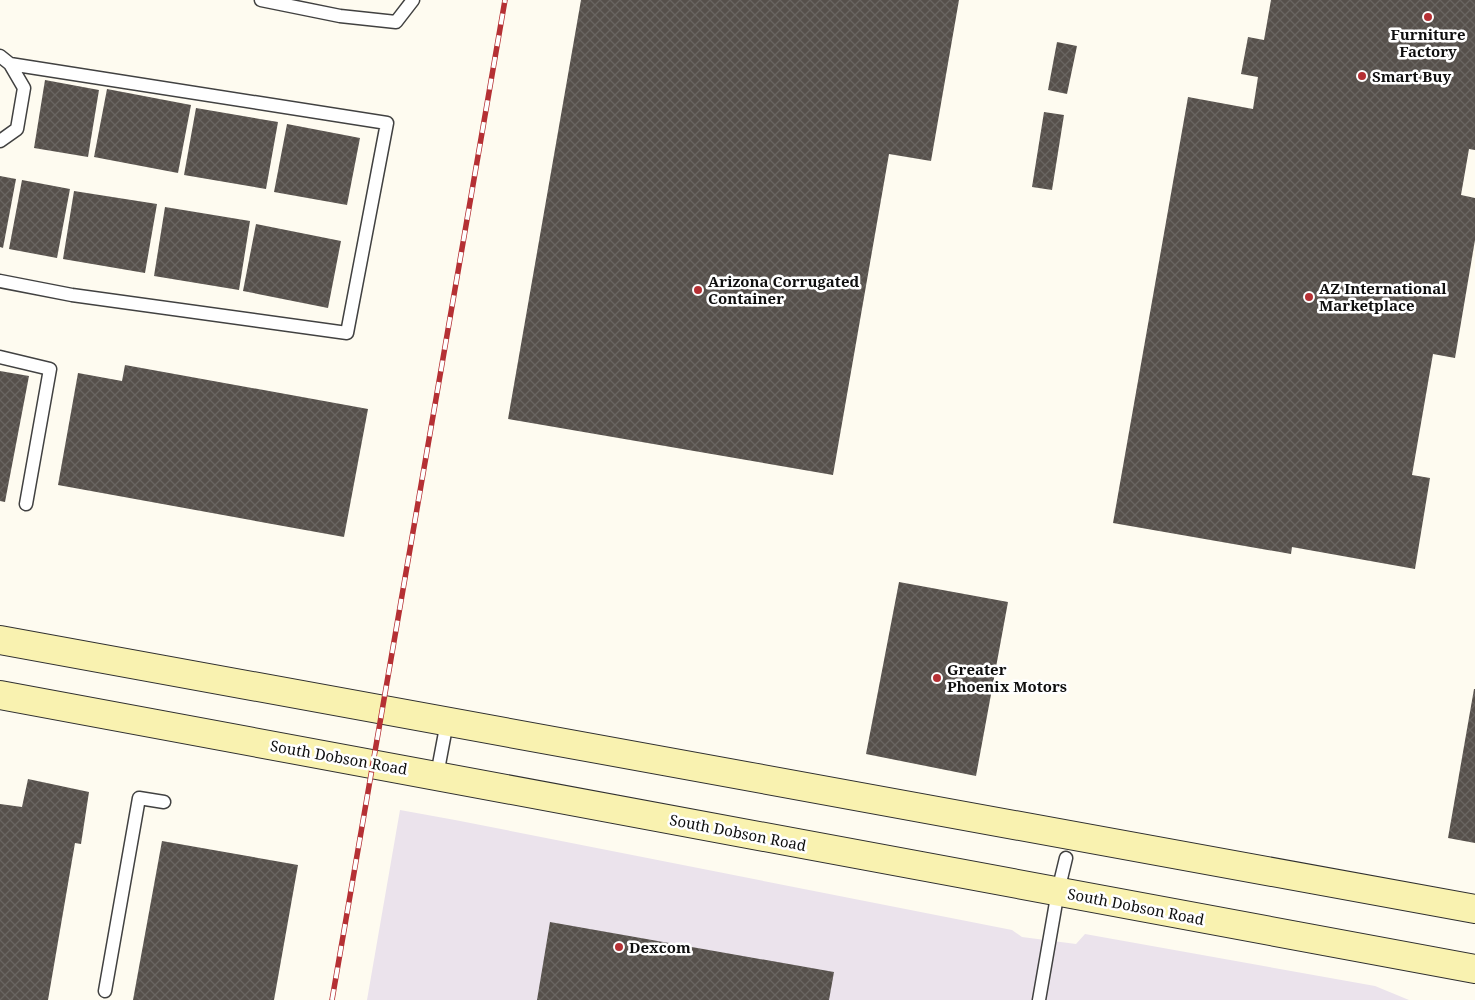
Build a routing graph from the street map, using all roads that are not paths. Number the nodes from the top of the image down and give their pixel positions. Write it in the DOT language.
graph roads {
  1 [pos="261,0"];
  2 [pos="414,0"];
  3 [pos="5,60"];
  4 [pos="0,141"];
  5 [pos="0,281"];
  6 [pos="0,357"];
  7 [pos="26,504"];
  8 [pos="0,640"];
  9 [pos="0,695"];
  10 [pos="447,722"];
  11 [pos="437,775"];
  12 [pos="164,802"];
  13 [pos="1066,858"];
  14 [pos="1058,891"];
  15 [pos="1475,909"];
  16 [pos="1475,970"];
  17 [pos="105,992"];
  18 [pos="1039,1000"];
  1 -- 2 [label="lane"];
  3 -- 4 [label="lane"];
  3 -- 5 [label="lane"];
  6 -- 7 [label="lane"];
  8 -- 10 [label="main road"];
  9 -- 11 [label="main road, South Dobson Road"];
  10 -- 11 [label="lane"];
  10 -- 15 [label="main road"];
  11 -- 14 [label="main road, South Dobson Road"];
  12 -- 17 [label="lane"];
  13 -- 14 [label="lane"];
  14 -- 16 [label="main road, South Dobson Road"];
  14 -- 18 [label="lane"];
}
